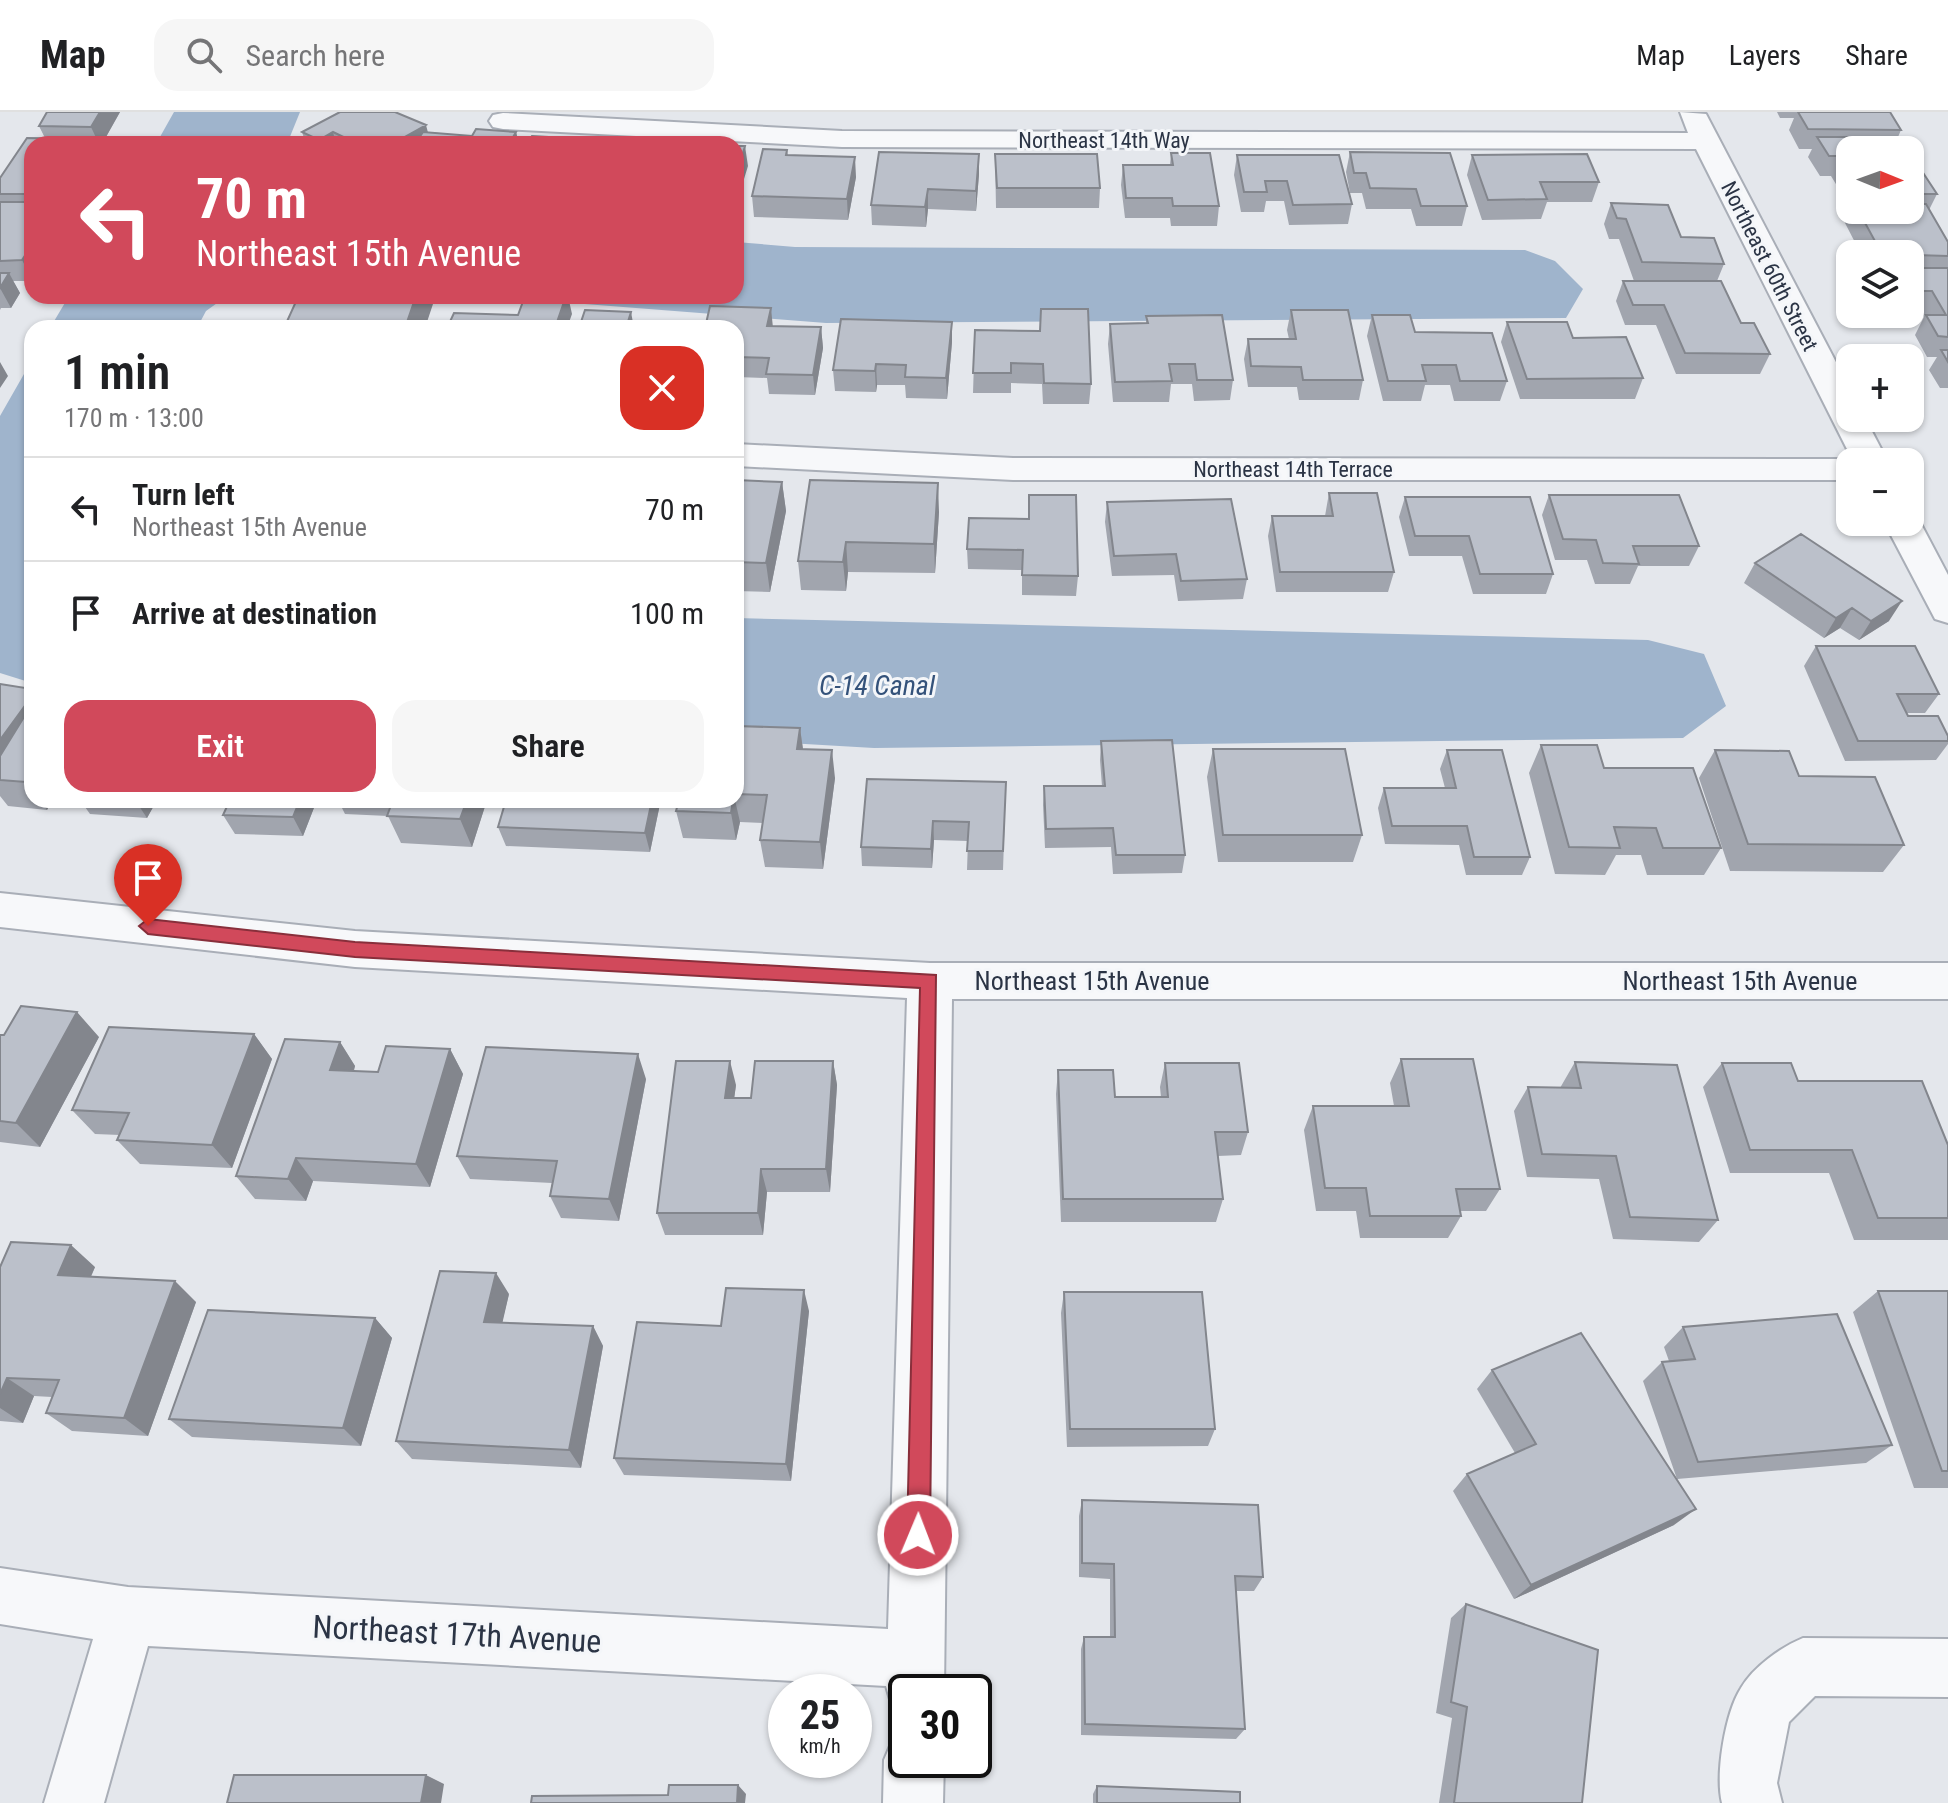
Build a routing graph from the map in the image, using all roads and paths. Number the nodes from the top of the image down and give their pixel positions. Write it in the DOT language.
graph roads {
  1 [pos="1691,112"];
  2 [pos="503,121"];
  3 [pos="1706,141"];
  4 [pos="1864,448"];
  5 [pos="744,455"];
  6 [pos="1836,469"];
  7 [pos="1909,536"];
  8 [pos="1948,610"];
  9 [pos="0,910"];
  10 [pos="930,981"];
  11 [pos="1948,981"];
  12 [pos="0,1596"];
  13 [pos="128,1616"];
  14 [pos="1948,1668"];
  15 [pos="903,1674"];
  16 [pos="916,1674"];
  17 [pos="914,1778"];
  18 [pos="74,1803"];
  19 [pos="913,1803"];
  20 [pos="1752,1803"];
  1 -- 3 [label="street, Northeast 60th Street"];
  2 -- 3 [label="street, Northeast 14th Way"];
  3 -- 4 [label="street, Northeast 60th Street"];
  5 -- 6 [label="street, Northeast 14th Terrace"];
  7 -- 8 [label="street"];
  9 -- 10 [label="street, Northeast 15th Avenue"];
  10 -- 11 [label="street, Northeast 15th Avenue"];
  10 -- 16 [label="street"];
  12 -- 13 [label="street, Northeast 17th Avenue"];
  13 -- 15 [label="street, Northeast 17th Avenue"];
  13 -- 18 [label="street"];
  14 -- 20 [label="street"];
  17 -- 19 [label="street"];
}
